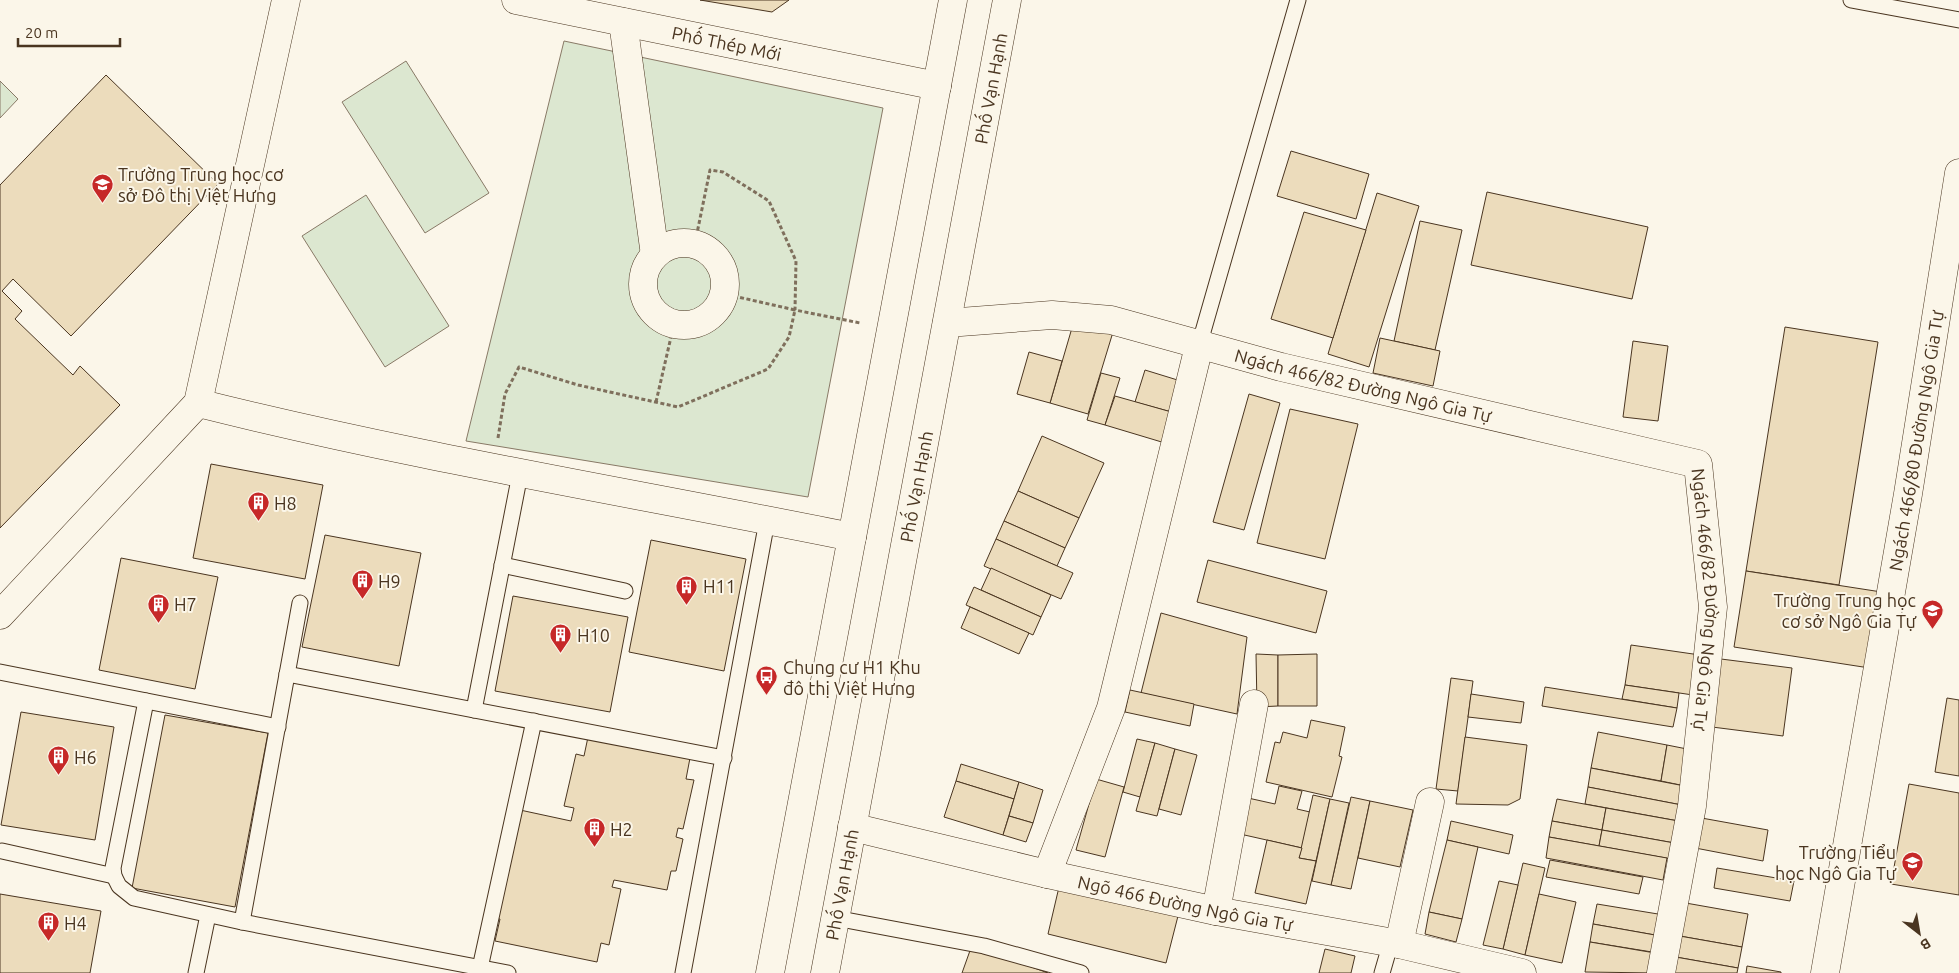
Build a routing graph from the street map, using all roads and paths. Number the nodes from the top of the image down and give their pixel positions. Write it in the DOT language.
graph roads {
  1 [pos="286,0"];
  2 [pos="516,0"];
  3 [pos="953,0"];
  4 [pos="1007,0"];
  5 [pos="1298,0"];
  6 [pos="1851,0"];
  7 [pos="551,4"];
  8 [pos="1959,20"];
  9 [pos="624,22"];
  10 [pos="937,86"];
  11 [pos="1959,174"];
  12 [pos="695,244"];
  13 [pos="655,255"];
  14 [pos="725,294"];
  15 [pos="795,310"];
  16 [pos="947,323"];
  17 [pos="674,324"];
  18 [pos="891,329"];
  19 [pos="1200,342"];
  20 [pos="656,402"];
  21 [pos="198,403"];
  22 [pos="494,469"];
  23 [pos="520,474"];
  24 [pos="767,521"];
  25 [pos="852,538"];
  26 [pos="502,565"];
  27 [pos="625,591"];
  28 [pos="300,603"];
  29 [pos="0,615"];
  30 [pos="0,672"];
  31 [pos="287,674"];
  32 [pos="146,701"];
  33 [pos="1254,704"];
  34 [pos="474,710"];
  35 [pos="534,722"];
  36 [pos="278,727"];
  37 [pos="724,758"];
  38 [pos="1430,802"];
  39 [pos="852,828"];
  40 [pos="2,852"];
  41 [pos="1047,874"];
  42 [pos="114,876"];
  43 [pos="1216,911"];
  44 [pos="208,915"];
  45 [pos="835,918"];
  46 [pos="242,922"];
  47 [pos="1395,943"];
  48 [pos="1455,965"];
  49 [pos="480,968"];
  50 [pos="196,973"];
  51 [pos="508,973"];
  52 [pos="684,973"];
  53 [pos="770,973"];
  54 [pos="824,973"];
  55 [pos="1081,973"];
  56 [pos="1382,973"];
  57 [pos="1519,973"];
  58 [pos="1661,973"];
  59 [pos="1826,973"];
  1 -- 21 [label="street"];
  2 -- 7 [label="street, Phố Thép Mới"];
  3 -- 10 [label="street"];
  4 -- 16 [label="street, Phố Vạn Hạnh"];
  5 -- 19 [label="lane"];
  6 -- 8 [label="lane"];
  7 -- 9 [label="street, Phố Thép Mới"];
  9 -- 10 [label="street, Phố Thép Mới"];
  9 -- 13 [label="street"];
  10 -- 18 [label="street"];
  11 -- 59 [label="street, Ngách 466/80 Đường Ngô Gia Tự"];
  12 -- 13 [label="street"];
  12 -- 14 [label="street"];
  12 -- 15 [label="path"];
  13 -- 17 [label="street"];
  14 -- 15 [label="path"];
  14 -- 17 [label="street"];
  15 -- 18 [label="path"];
  15 -- 20 [label="path"];
  16 -- 19 [label="street"];
  16 -- 39 [label="street, Phố Vạn Hạnh"];
  17 -- 20 [label="path"];
  18 -- 25 [label="street"];
  19 -- 41 [label="street"];
  19 -- 58 [label="street, Ngách 466/82 Đường Ngô Gia Tự"];
  20 -- 22 [label="path"];
  21 -- 22 [label="street"];
  21 -- 29 [label="street"];
  22 -- 23 [label="street"];
  23 -- 24 [label="street"];
  23 -- 26 [label="lane"];
  24 -- 25 [label="street"];
  24 -- 37 [label="lane"];
  25 -- 53 [label="street"];
  26 -- 27 [label="lane"];
  26 -- 34 [label="lane"];
  28 -- 31 [label="lane"];
  30 -- 32 [label="lane"];
  31 -- 34 [label="lane"];
  31 -- 36 [label="lane"];
  32 -- 36 [label="lane"];
  32 -- 42 [label="lane"];
  33 -- 43 [label="street"];
  34 -- 35 [label="lane"];
  35 -- 37 [label="lane"];
  35 -- 49 [label="lane"];
  36 -- 46 [label="lane"];
  37 -- 52 [label="lane"];
  38 -- 47 [label="street"];
  39 -- 41 [label="street, Ngõ 466 Đường Ngô Gia Tự"];
  39 -- 45 [label="street, Phố Vạn Hạnh"];
  40 -- 42 [label="lane"];
  41 -- 43 [label="street, Ngõ 466 Đường Ngô Gia Tự"];
  42 -- 44 [label="lane"];
  43 -- 47 [label="street, Ngõ 466 Đường Ngô Gia Tự"];
  44 -- 46 [label="lane"];
  44 -- 50 [label="lane"];
  45 -- 54 [label="street, Phố Vạn Hạnh"];
  45 -- 55 [label="lane"];
  46 -- 49 [label="lane"];
  47 -- 48 [label="street, Ngõ 466 Đường Ngô Gia Tự"];
  47 -- 56 [label="lane"];
  48 -- 57 [label="street, Ngõ 466 Đường Ngô Gia Tự"];
  49 -- 51 [label="lane"];
}
